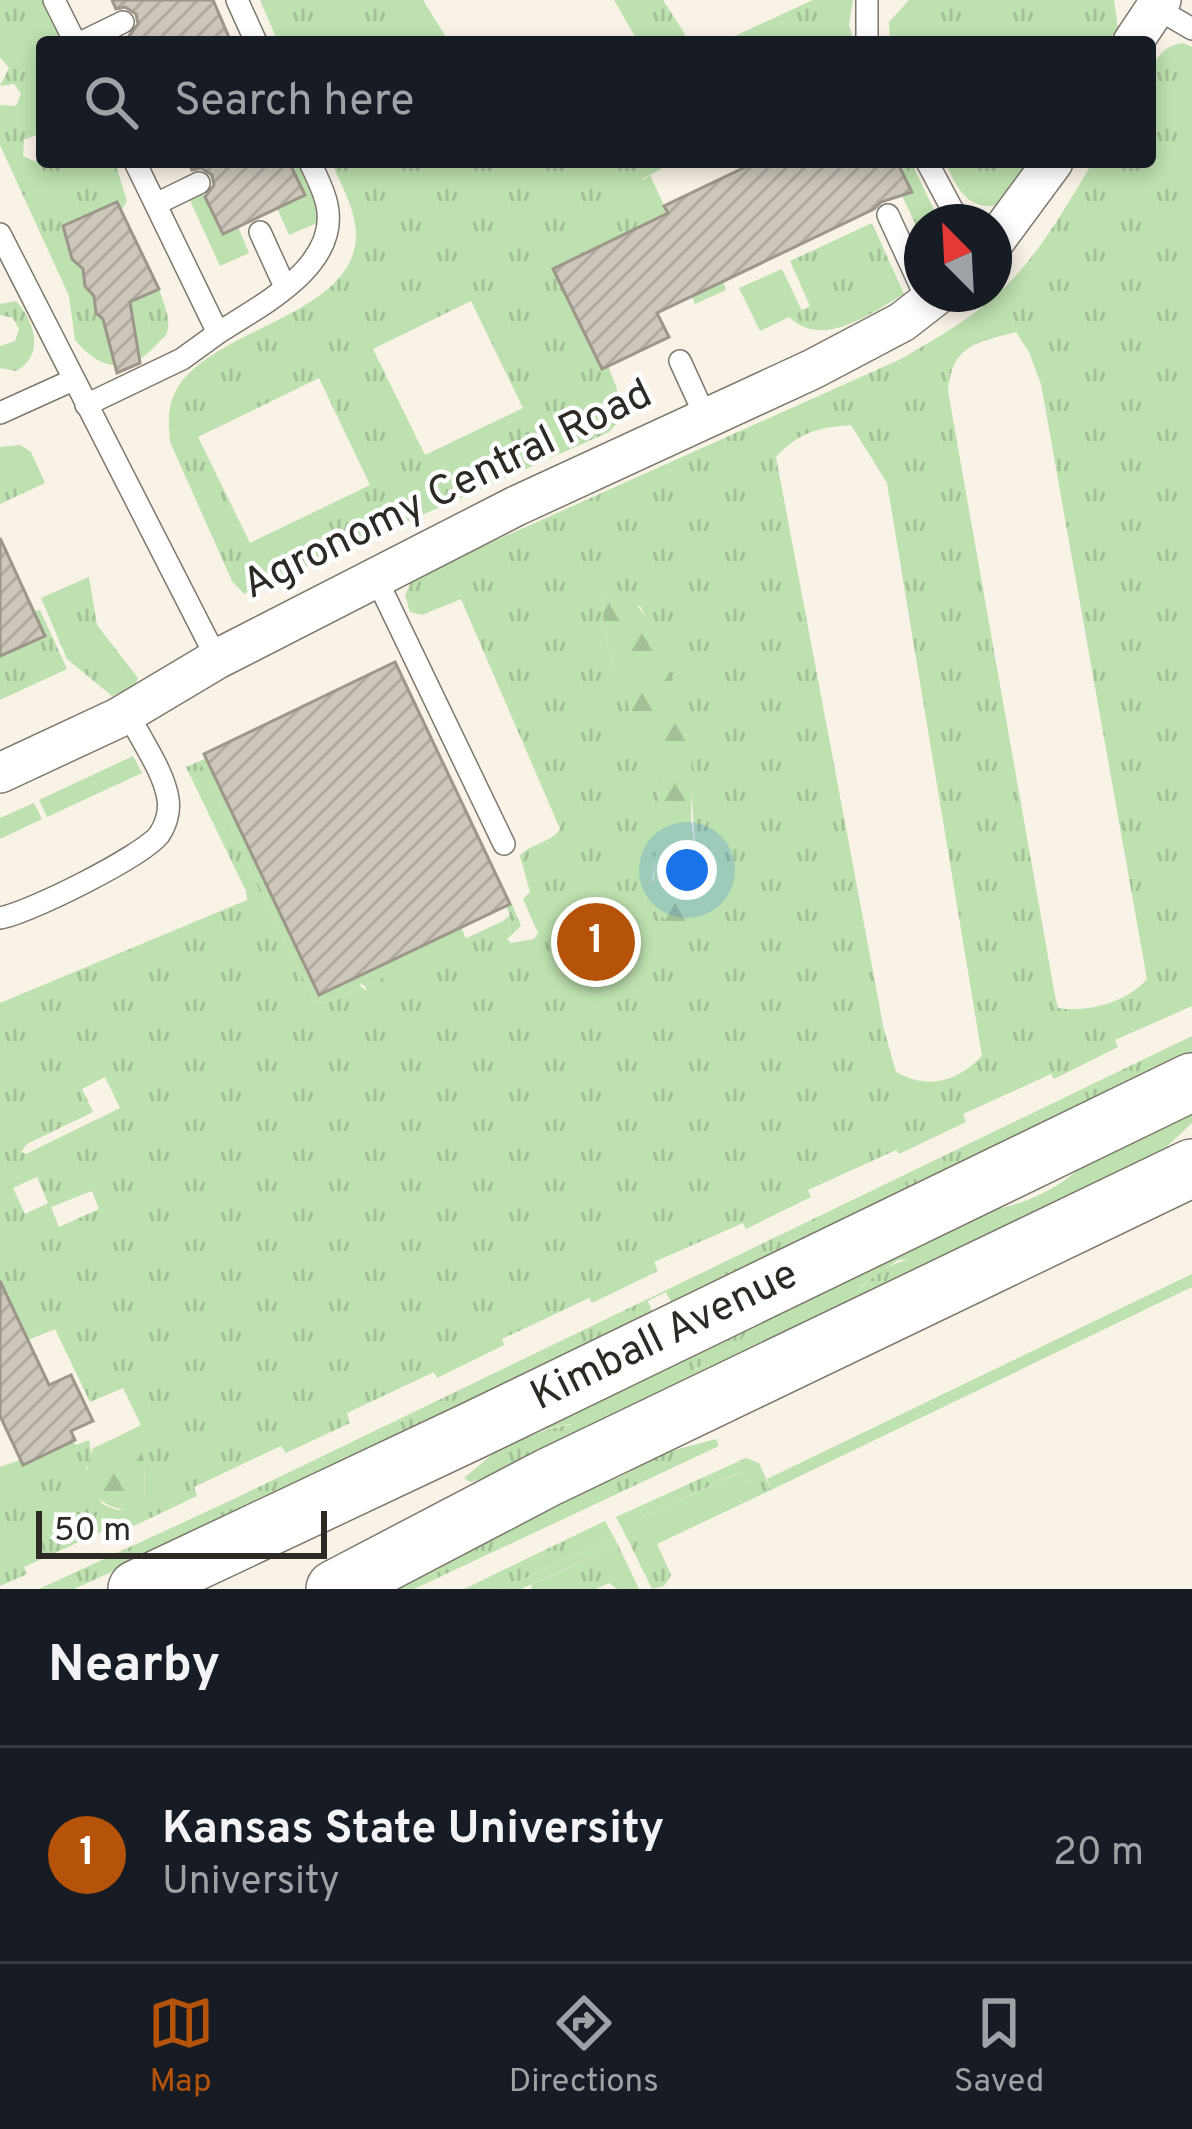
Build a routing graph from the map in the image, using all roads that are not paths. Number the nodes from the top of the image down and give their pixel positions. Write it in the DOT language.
graph roads {
  1 [pos="54,0"];
  2 [pos="869,2"];
  3 [pos="1154,3"];
  4 [pos="232,8"];
  5 [pos="123,22"];
  6 [pos="1192,29"];
  7 [pos="75,36"];
  8 [pos="92,36"];
  9 [pos="247,36"];
  10 [pos="866,36"];
  11 [pos="1136,36"];
  12 [pos="145,168"];
  13 [pos="312,168"];
  14 [pos="929,168"];
  15 [pos="1049,168"];
  16 [pos="199,183"];
  17 [pos="156,204"];
  18 [pos="949,204"];
  19 [pos="888,215"];
  20 [pos="1012,218"];
  21 [pos="260,232"];
  22 [pos="0,234"];
  23 [pos="904,247"];
  24 [pos="8,268"];
  25 [pos="285,287"];
  26 [pos="912,312"];
  27 [pos="218,333"];
  28 [pos="680,361"];
  29 [pos="74,380"];
  30 [pos="86,406"];
  31 [pos="0,413"];
  32 [pos="706,418"];
  33 [pos="377,580"];
  34 [pos="217,658"];
  35 [pos="128,713"];
  36 [pos="0,773"];
  37 [pos="504,844"];
  38 [pos="0,918"];
  39 [pos="1192,1082"];
  40 [pos="1192,1168"];
  41 [pos="136,1589"];
  42 [pos="334,1589"];
  1 -- 7 [label="lane"];
  2 -- 10 [label="lane"];
  3 -- 6 [label="lane"];
  3 -- 11 [label="street"];
  4 -- 9 [label="lane"];
  5 -- 8 [label="lane"];
  12 -- 17 [label="lane"];
  13 -- 25 [label="lane"];
  14 -- 18 [label="lane"];
  15 -- 20 [label="street"];
  16 -- 17 [label="lane"];
  17 -- 27 [label="lane"];
  19 -- 23 [label="lane"];
  21 -- 25 [label="lane"];
  22 -- 24 [label="lane"];
  24 -- 29 [label="lane"];
  25 -- 27 [label="lane"];
  26 -- 32 [label="street, Agronomy Central Road"];
  27 -- 30 [label="lane"];
  28 -- 32 [label="lane"];
  29 -- 30 [label="lane"];
  29 -- 31 [label="lane"];
  30 -- 34 [label="lane"];
  32 -- 33 [label="street, Agronomy Central Road"];
  33 -- 34 [label="street, Agronomy Central Road"];
  33 -- 37 [label="lane"];
  34 -- 35 [label="street, Agronomy Central Road"];
  35 -- 36 [label="street, Agronomy Central Road"];
  35 -- 38 [label="lane"];
  39 -- 41 [label="main road, Kimball Avenue"];
  40 -- 42 [label="main road, Kimball Avenue"];
}
